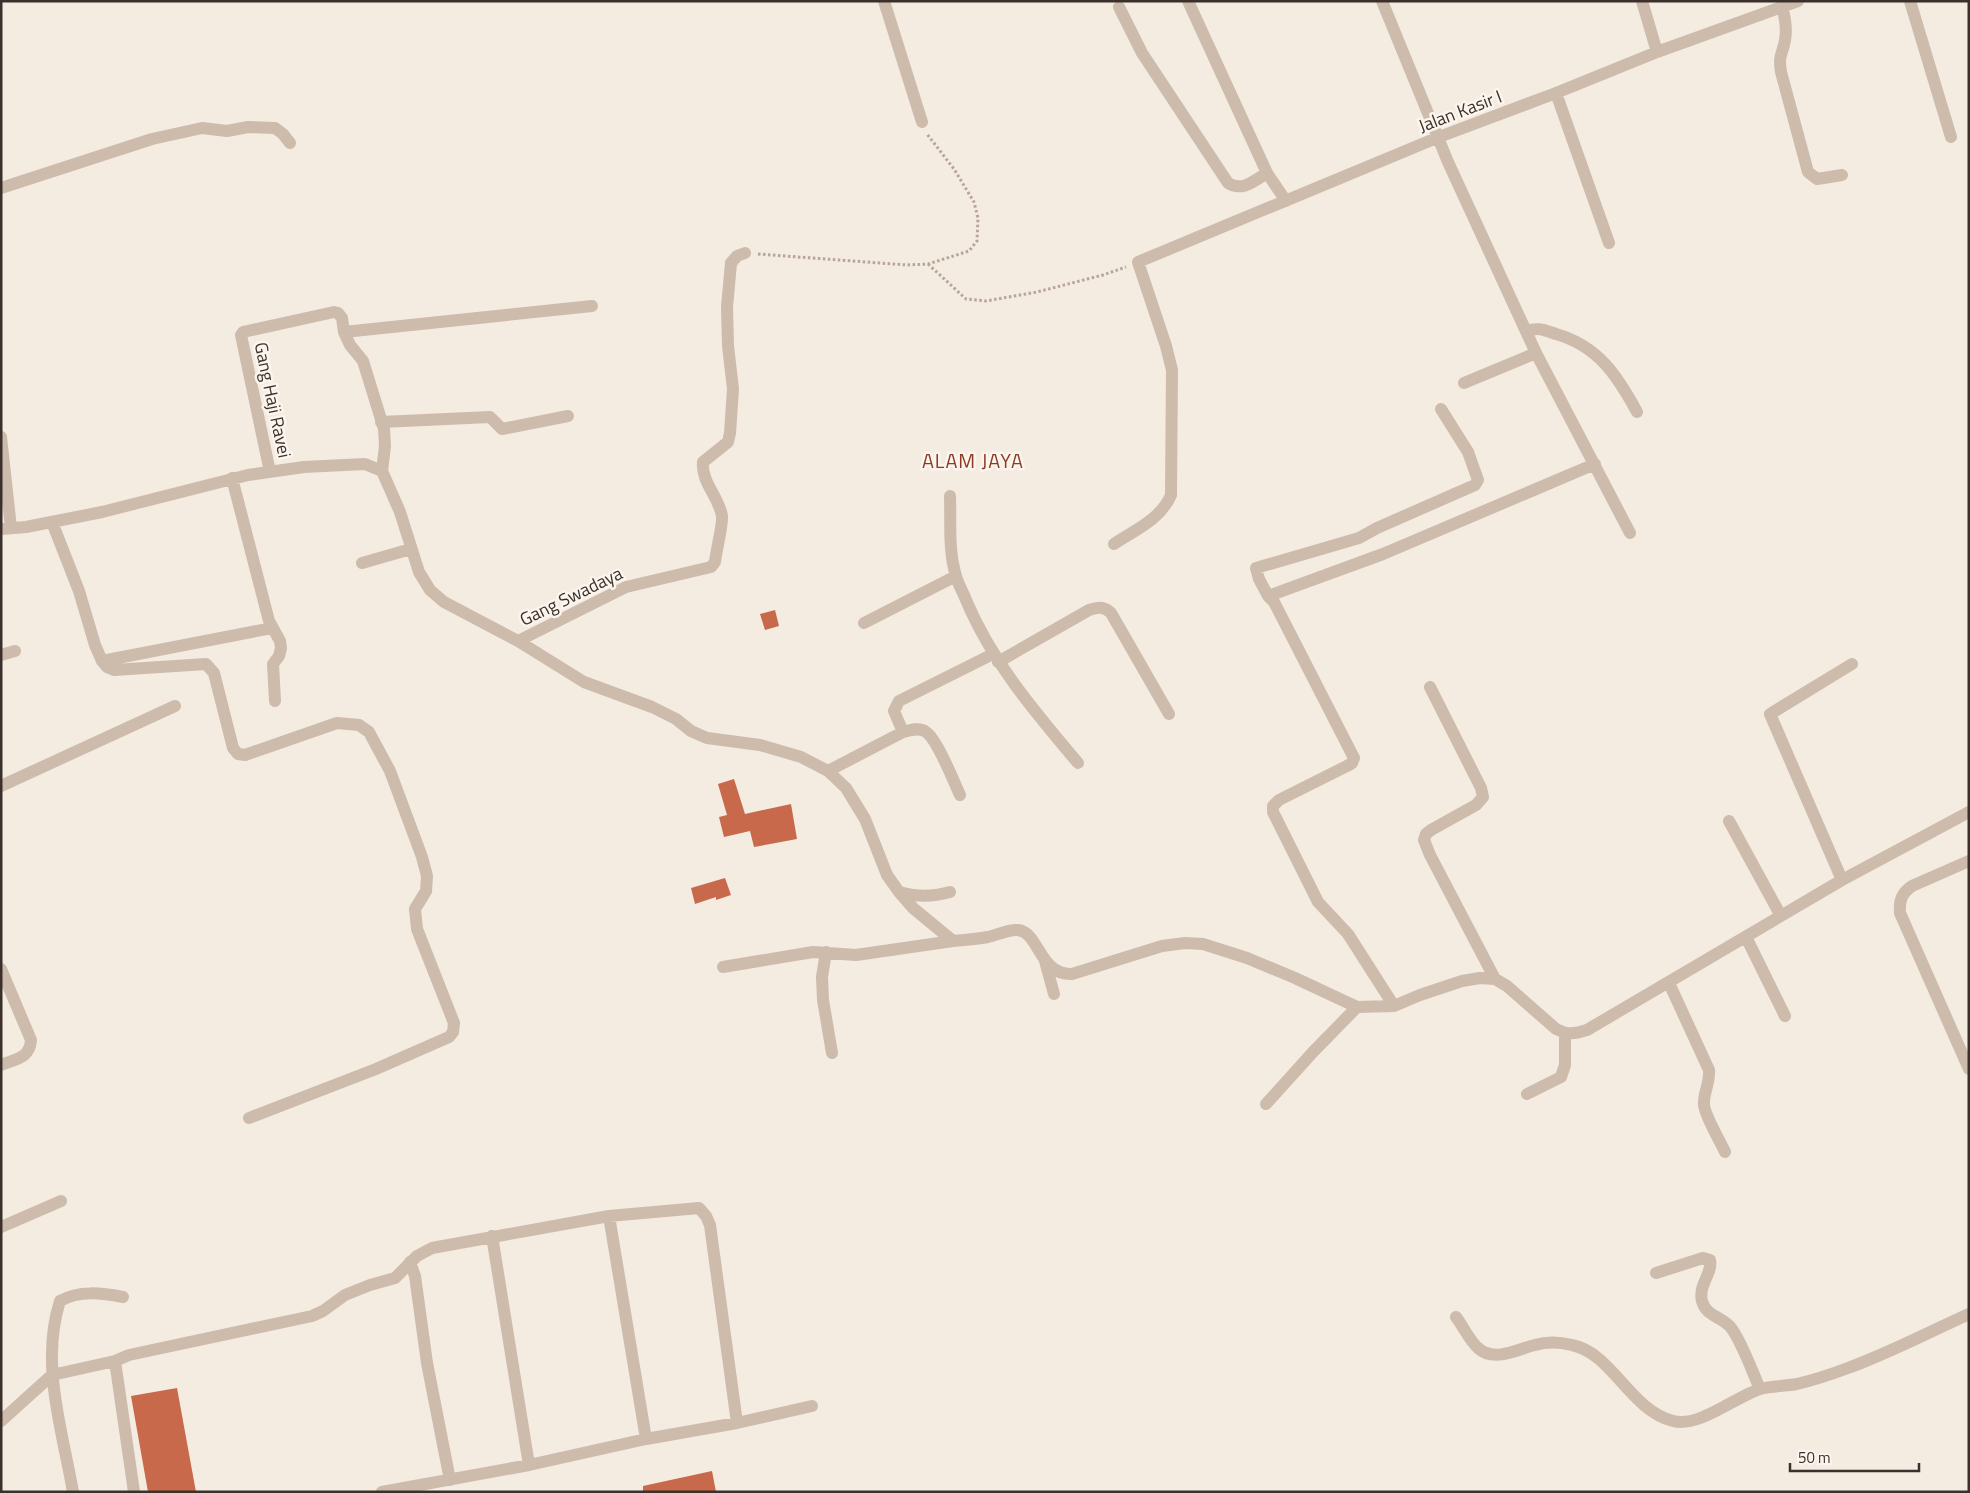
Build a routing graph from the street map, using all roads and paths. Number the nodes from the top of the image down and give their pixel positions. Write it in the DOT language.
graph roads {
  1 [pos="884,1"];
  2 [pos="1188,1"];
  3 [pos="1382,1"];
  4 [pos="1642,1"];
  5 [pos="1798,1"];
  6 [pos="1910,1"];
  7 [pos="1119,7"];
  8 [pos="1782,7"];
  9 [pos="1657,52"];
  10 [pos="1556,93"];
  11 [pos="922,122"];
  12 [pos="1951,136"];
  13 [pos="1439,137"];
  14 [pos="290,143"];
  15 [pos="1268,173"];
  16 [pos="1842,175"];
  17 [pos="1,188"];
  18 [pos="1286,201"];
  19 [pos="1609,243"];
  20 [pos="745,253"];
  21 [pos="1138,262"];
  22 [pos="928,264"];
  23 [pos="592,306"];
  24 [pos="1527,331"];
  25 [pos="344,332"];
  26 [pos="1536,353"];
  27 [pos="1464,383"];
  28 [pos="1441,409"];
  29 [pos="1637,412"];
  30 [pos="568,416"];
  31 [pos="382,422"];
  32 [pos="1,437"];
  33 [pos="1595,464"];
  34 [pos="382,471"];
  35 [pos="270,472"];
  36 [pos="232,478"];
  37 [pos="950,496"];
  38 [pos="52,522"];
  39 [pos="6,528"];
  40 [pos="1630,533"];
  41 [pos="1114,544"];
  42 [pos="411,549"];
  43 [pos="362,563"];
  44 [pos="956,576"];
  45 [pos="1268,596"];
  46 [pos="864,623"];
  47 [pos="272,628"];
  48 [pos="518,641"];
  49 [pos="15,651"];
  50 [pos="1,655"];
  51 [pos="995,658"];
  52 [pos="102,661"];
  53 [pos="1852,664"];
  54 [pos="1430,687"];
  55 [pos="275,702"];
  56 [pos="175,706"];
  57 [pos="1169,714"];
  58 [pos="903,732"];
  59 [pos="1078,763"];
  60 [pos="828,772"];
  61 [pos="1,786"];
  62 [pos="960,795"];
  63 [pos="1969,812"];
  64 [pos="1729,821"];
  65 [pos="1969,861"];
  66 [pos="1842,880"];
  67 [pos="899,892"];
  68 [pos="950,892"];
  69 [pos="1781,916"];
  70 [pos="1746,937"];
  71 [pos="953,941"];
  72 [pos="826,952"];
  73 [pos="1044,959"];
  74 [pos="723,967"];
  75 [pos="1,969"];
  76 [pos="1494,979"];
  77 [pos="1669,983"];
  78 [pos="1054,994"];
  79 [pos="1394,1006"];
  80 [pos="1357,1007"];
  81 [pos="1785,1016"];
  82 [pos="1565,1034"];
  83 [pos="832,1053"];
  84 [pos="1,1065"];
  85 [pos="1969,1069"];
  86 [pos="1527,1094"];
  87 [pos="1266,1104"];
  88 [pos="249,1118"];
  89 [pos="1725,1152"];
  90 [pos="60,1201"];
  91 [pos="609,1216"];
  92 [pos="1,1227"];
  93 [pos="492,1236"];
  94 [pos="410,1262"];
  95 [pos="1656,1273"];
  96 [pos="123,1297"];
  97 [pos="1969,1314"];
  98 [pos="1456,1317"];
  99 [pos="115,1361"];
  100 [pos="52,1376"];
  101 [pos="1760,1389"];
  102 [pos="812,1406"];
  103 [pos="1,1420"];
  104 [pos="737,1423"];
  105 [pos="646,1439"];
  106 [pos="529,1465"];
  107 [pos="450,1480"];
  108 [pos="73,1492"];
  109 [pos="134,1492"];
  110 [pos="382,1492"];
  1 -- 11 [label="street"];
  2 -- 15 [label="street"];
  3 -- 13 [label="street"];
  4 -- 9 [label="street"];
  5 -- 8 [label="street, Jalan Kasir I"];
  6 -- 12 [label="street"];
  7 -- 15 [label="street"];
  8 -- 9 [label="street, Jalan Kasir I"];
  8 -- 16 [label="street"];
  9 -- 10 [label="street, Jalan Kasir I"];
  10 -- 13 [label="street, Jalan Kasir I"];
  10 -- 19 [label="street"];
  11 -- 22 [label="path"];
  13 -- 18 [label="street, Jalan Kasir I"];
  13 -- 24 [label="street"];
  14 -- 17 [label="street"];
  15 -- 18 [label="street"];
  18 -- 21 [label="street, Jalan Kasir I"];
  20 -- 22 [label="path"];
  20 -- 48 [label="street, Gang Swadaya"];
  21 -- 22 [label="path"];
  21 -- 41 [label="street"];
  23 -- 25 [label="street"];
  24 -- 26 [label="street"];
  24 -- 29 [label="street"];
  25 -- 31 [label="street, Gang Haji Ravei"];
  25 -- 35 [label="street, Gang Haji Ravei"];
  26 -- 27 [label="street"];
  26 -- 33 [label="street"];
  28 -- 45 [label="street"];
  30 -- 31 [label="street"];
  31 -- 34 [label="street, Gang Haji Ravei"];
  32 -- 39 [label="street"];
  33 -- 40 [label="street"];
  33 -- 45 [label="street"];
  34 -- 35 [label="street"];
  34 -- 42 [label="street"];
  35 -- 36 [label="street"];
  36 -- 38 [label="street"];
  36 -- 47 [label="street"];
  37 -- 44 [label="street"];
  38 -- 39 [label="street"];
  38 -- 52 [label="street"];
  42 -- 43 [label="street"];
  42 -- 48 [label="street"];
  44 -- 46 [label="street"];
  44 -- 51 [label="street"];
  45 -- 79 [label="street"];
  47 -- 52 [label="street"];
  47 -- 55 [label="street"];
  48 -- 60 [label="street"];
  49 -- 50 [label="street"];
  51 -- 57 [label="street"];
  51 -- 58 [label="street"];
  51 -- 59 [label="street"];
  52 -- 88 [label="street"];
  53 -- 66 [label="street"];
  54 -- 76 [label="street"];
  56 -- 61 [label="street"];
  58 -- 60 [label="street"];
  58 -- 62 [label="street"];
  60 -- 67 [label="street"];
  63 -- 66 [label="street"];
  64 -- 69 [label="street"];
  65 -- 85 [label="street"];
  66 -- 69 [label="street"];
  67 -- 68 [label="street"];
  67 -- 71 [label="street"];
  69 -- 70 [label="street"];
  70 -- 77 [label="street"];
  70 -- 81 [label="street"];
  71 -- 72 [label="street"];
  71 -- 73 [label="street"];
  72 -- 74 [label="street"];
  72 -- 83 [label="street"];
  73 -- 78 [label="street"];
  73 -- 80 [label="street"];
  75 -- 84 [label="street"];
  76 -- 79 [label="street"];
  76 -- 82 [label="street"];
  77 -- 82 [label="street"];
  77 -- 89 [label="street"];
  79 -- 80 [label="street"];
  80 -- 87 [label="street"];
  82 -- 86 [label="street"];
  90 -- 92 [label="street"];
  91 -- 93 [label="street"];
  91 -- 104 [label="street"];
  91 -- 105 [label="street"];
  93 -- 94 [label="street"];
  93 -- 106 [label="street"];
  94 -- 99 [label="street"];
  94 -- 107 [label="street"];
  95 -- 101 [label="street"];
  96 -- 100 [label="street"];
  97 -- 101 [label="street"];
  98 -- 101 [label="street"];
  99 -- 100 [label="street"];
  99 -- 109 [label="street"];
  100 -- 103 [label="street"];
  100 -- 108 [label="street"];
  102 -- 104 [label="street"];
  104 -- 105 [label="street"];
  105 -- 106 [label="street"];
  106 -- 107 [label="street"];
  107 -- 110 [label="street"];
}
